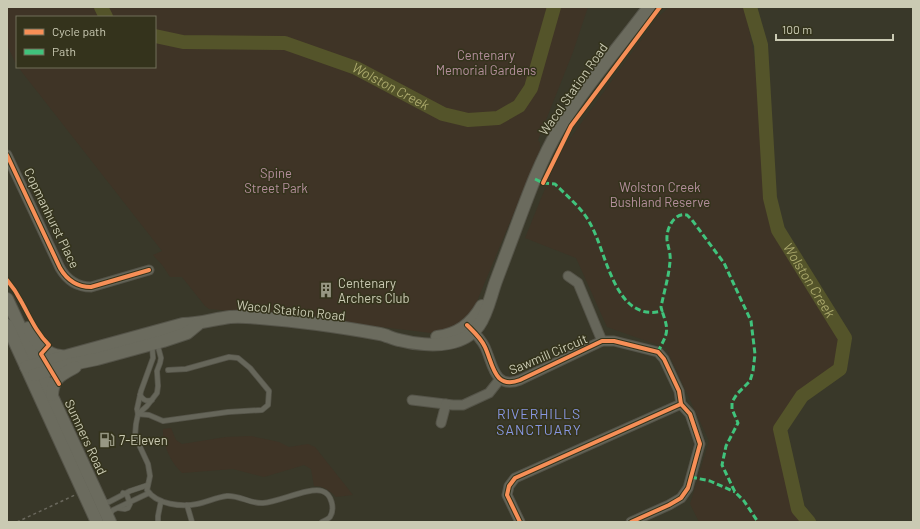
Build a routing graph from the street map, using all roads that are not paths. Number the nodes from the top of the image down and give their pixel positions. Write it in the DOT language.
graph roads {
  1 [pos="649,7"];
  2 [pos="7,155"];
  3 [pos="149,270"];
  4 [pos="568,276"];
  5 [pos="7,294"];
  6 [pos="7,299"];
  7 [pos="7,325"];
  8 [pos="470,328"];
  9 [pos="152,338"];
  10 [pos="602,341"];
  11 [pos="64,356"];
  12 [pos="87,361"];
  13 [pos="34,369"];
  14 [pos="168,370"];
  15 [pos="500,379"];
  16 [pos="52,395"];
  17 [pos="140,395"];
  18 [pos="154,399"];
  19 [pos="412,400"];
  20 [pos="446,404"];
  21 [pos="681,404"];
  22 [pos="138,414"];
  23 [pos="441,423"];
  24 [pos="148,485"];
  25 [pos="149,493"];
  26 [pos="125,494"];
  27 [pos="100,500"];
  28 [pos="161,501"];
  29 [pos="130,502"];
  30 [pos="187,506"];
  31 [pos="107,518"];
  32 [pos="158,522"];
  33 [pos="192,522"];
  34 [pos="322,522"];
  35 [pos="520,522"];
  36 [pos="631,522"];
  1 -- 8 [label="main road, Wacol Station Road"];
  2 -- 3 [label="street, Copmanhurst Place"];
  4 -- 10 [label="street"];
  5 -- 11 [label="main road"];
  6 -- 13 [label="main road, Sumners Road"];
  7 -- 13 [label="main road, Sumners Road"];
  8 -- 9 [label="main road, Wacol Station Road"];
  8 -- 15 [label="street, Sawmill Circuit"];
  9 -- 11 [label="main road, Wacol Station Road"];
  9 -- 12 [label="main road, Wacol Station Road"];
  9 -- 17 [label="lane"];
  9 -- 18 [label="lane"];
  10 -- 15 [label="street, Sawmill Circuit"];
  10 -- 21 [label="street, Sawmill Circuit"];
  11 -- 13 [label="main road, Wacol Station Road"];
  12 -- 13 [label="main road, Wacol Station Road"];
  12 -- 16 [label="main road"];
  13 -- 16 [label="main road, Sumners Road"];
  13 -- 31 [label="main road, Sumners Road"];
  14 -- 22 [label="lane"];
  15 -- 20 [label="street"];
  16 -- 27 [label="main road, Sumners Road"];
  17 -- 18 [label="lane"];
  17 -- 22 [label="lane"];
  18 -- 22 [label="lane"];
  19 -- 20 [label="street"];
  20 -- 23 [label="street"];
  21 -- 35 [label="street"];
  21 -- 36 [label="street, Sawmill Circuit"];
  22 -- 24 [label="lane"];
  24 -- 25 [label="lane"];
  24 -- 26 [label="lane"];
  25 -- 28 [label="lane"];
  25 -- 29 [label="lane"];
  26 -- 27 [label="lane"];
  26 -- 29 [label="lane"];
  27 -- 31 [label="main road, Sumners Road"];
  28 -- 30 [label="lane"];
  28 -- 32 [label="lane"];
  29 -- 31 [label="lane"];
  30 -- 33 [label="lane"];
  30 -- 34 [label="lane"];
}
